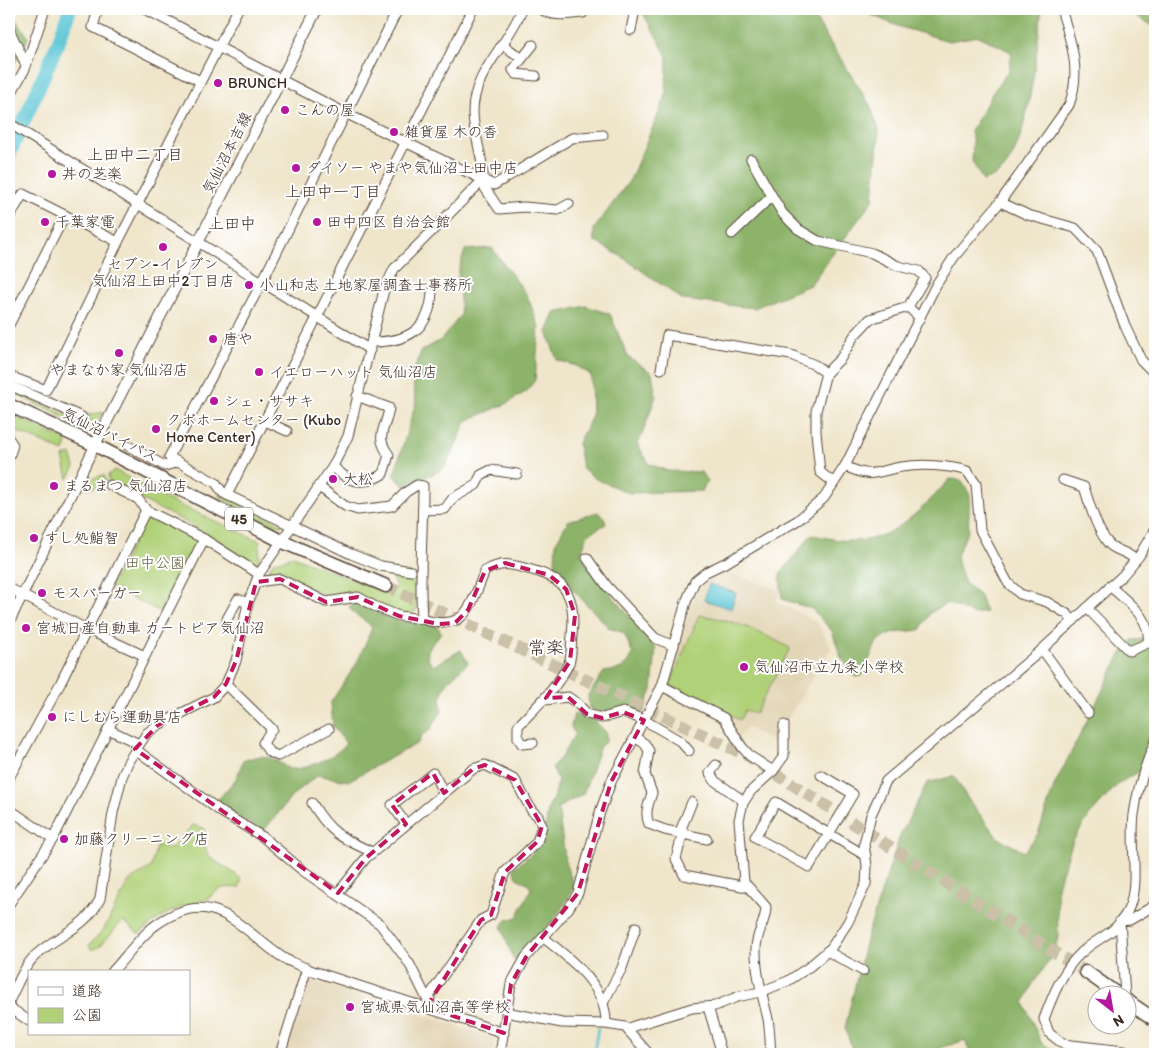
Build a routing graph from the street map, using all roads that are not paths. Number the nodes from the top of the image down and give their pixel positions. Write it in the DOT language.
graph roads {
  1 [pos="45,9"];
  2 [pos="98,9"];
  3 [pos="145,9"];
  4 [pos="238,9"];
  5 [pos="317,9"];
  6 [pos="398,9"];
  7 [pos="472,9"];
  8 [pos="522,9"];
  9 [pos="541,9"];
  10 [pos="586,9"];
  11 [pos="635,9"];
  12 [pos="1061,9"];
  13 [pos="161,12"];
  14 [pos="9,28"];
  15 [pos="630,30"];
  16 [pos="502,44"];
  17 [pos="533,45"];
  18 [pos="219,46"];
  19 [pos="521,58"];
  20 [pos="26,66"];
  21 [pos="536,76"];
  22 [pos="281,80"];
  23 [pos="200,81"];
  24 [pos="9,97"];
  25 [pos="347,114"];
  26 [pos="9,123"];
  27 [pos="603,135"];
  28 [pos="407,142"];
  29 [pos="751,160"];
  30 [pos="482,181"];
  31 [pos="772,196"];
  32 [pos="1000,202"];
  33 [pos="138,203"];
  34 [pos="569,204"];
  35 [pos="65,215"];
  36 [pos="9,218"];
  37 [pos="732,234"];
  38 [pos="118,242"];
  39 [pos="198,243"];
  40 [pos="262,282"];
  41 [pos="432,292"];
  42 [pos="908,307"];
  43 [pos="318,317"];
  44 [pos="920,318"];
  45 [pos="9,325"];
  46 [pos="371,346"];
  47 [pos="661,369"];
  48 [pos="826,374"];
  49 [pos="1155,374"];
  50 [pos="9,376"];
  51 [pos="9,385"];
  52 [pos="357,396"];
  53 [pos="9,404"];
  54 [pos="82,417"];
  55 [pos="265,421"];
  56 [pos="287,431"];
  57 [pos="9,439"];
  58 [pos="95,445"];
  59 [pos="128,446"];
  60 [pos="9,458"];
  61 [pos="178,462"];
  62 [pos="333,466"];
  63 [pos="845,466"];
  64 [pos="517,474"];
  65 [pos="1063,480"];
  66 [pos="834,484"];
  67 [pos="110,485"];
  68 [pos="318,486"];
  69 [pos="228,495"];
  70 [pos="146,510"];
  71 [pos="423,510"];
  72 [pos="293,525"];
  73 [pos="1155,529"];
  74 [pos="204,538"];
  75 [pos="282,542"];
  76 [pos="587,558"];
  77 [pos="1135,560"];
  78 [pos="411,571"];
  79 [pos="257,578"];
  80 [pos="386,586"];
  81 [pos="1110,586"];
  82 [pos="9,588"];
  83 [pos="23,596"];
  84 [pos="248,603"];
  85 [pos="1087,608"];
  86 [pos="227,619"];
  87 [pos="422,619"];
  88 [pos="1073,621"];
  89 [pos="9,623"];
  90 [pos="86,629"];
  91 [pos="674,646"];
  92 [pos="1042,649"];
  93 [pos="145,656"];
  94 [pos="226,684"];
  95 [pos="662,686"];
  96 [pos="545,700"];
  97 [pos="1088,713"];
  98 [pos="644,720"];
  99 [pos="784,726"];
  100 [pos="108,729"];
  101 [pos="329,729"];
  102 [pos="635,737"];
  103 [pos="1155,742"];
  104 [pos="533,743"];
  105 [pos="137,747"];
  106 [pos="689,751"];
  107 [pos="716,765"];
  108 [pos="773,771"];
  109 [pos="822,775"];
  110 [pos="9,778"];
  111 [pos="444,793"];
  112 [pos="692,802"];
  113 [pos="312,803"];
  114 [pos="743,803"];
  115 [pos="9,809"];
  116 [pos="406,824"];
  117 [pos="683,832"];
  118 [pos="830,834"];
  119 [pos="53,839"];
  120 [pos="707,839"];
  121 [pos="372,852"];
  122 [pos="866,856"];
  123 [pos="747,887"];
  124 [pos="338,893"];
  125 [pos="9,904"];
  126 [pos="1155,905"];
  127 [pos="1120,921"];
  128 [pos="636,927"];
  129 [pos="544,938"];
  130 [pos="827,951"];
  131 [pos="307,968"];
  132 [pos="114,970"];
  133 [pos="863,972"];
  134 [pos="1086,972"];
  135 [pos="1106,986"];
  136 [pos="1124,986"];
  137 [pos="760,992"];
  138 [pos="9,1001"];
  139 [pos="603,1003"];
  140 [pos="430,1006"];
  141 [pos="708,1006"];
  142 [pos="9,1007"];
  143 [pos="1136,1007"];
  144 [pos="506,1012"];
  145 [pos="28,1020"];
  146 [pos="1155,1020"];
  147 [pos="606,1024"];
  148 [pos="629,1030"];
  149 [pos="504,1033"];
  150 [pos="280,1054"];
  151 [pos="500,1054"];
  152 [pos="649,1054"];
  153 [pos="722,1054"];
  154 [pos="771,1054"];
  155 [pos="1129,1054"];
  1 -- 20 [label="street"];
  2 -- 23 [label="street"];
  3 -- 13 [label="street"];
  4 -- 18 [label="street"];
  5 -- 22 [label="main road, 気仙沼本吉線"];
  6 -- 25 [label="street"];
  7 -- 28 [label="street"];
  8 -- 16 [label="street"];
  9 -- 10 [label="street"];
  11 -- 15 [label="street"];
  12 -- 32 [label="street"];
  13 -- 18 [label="street"];
  14 -- 20 [label="street"];
  16 -- 19 [label="street"];
  16 -- 30 [label="street"];
  17 -- 19 [label="street"];
  18 -- 22 [label="street"];
  18 -- 23 [label="street"];
  19 -- 21 [label="street"];
  20 -- 24 [label="street"];
  22 -- 25 [label="street"];
  22 -- 39 [label="main road, 気仙沼本吉線"];
  23 -- 33 [label="street"];
  25 -- 28 [label="street"];
  25 -- 40 [label="street"];
  26 -- 33 [label="street"];
  27 -- 30 [label="street"];
  28 -- 30 [label="street"];
  28 -- 43 [label="street"];
  29 -- 31 [label="street"];
  30 -- 34 [label="street"];
  30 -- 46 [label="street"];
  31 -- 37 [label="street"];
  31 -- 42 [label="street"];
  32 -- 44 [label="street"];
  32 -- 49 [label="street"];
  33 -- 38 [label="street"];
  33 -- 39 [label="street"];
  35 -- 36 [label="street"];
  35 -- 38 [label="street"];
  35 -- 45 [label="street"];
  38 -- 50 [label="street"];
  39 -- 40 [label="street"];
  39 -- 58 [label="main road, 気仙沼本吉線"];
  40 -- 43 [label="street"];
  40 -- 61 [label="street"];
  41 -- 46 [label="street"];
  42 -- 44 [label="street"];
  42 -- 48 [label="street"];
  43 -- 46 [label="street"];
  43 -- 55 [label="street"];
  44 -- 63 [label="street"];
  46 -- 52 [label="street"];
  47 -- 48 [label="street"];
  48 -- 66 [label="street"];
  51 -- 54 [label="street"];
  52 -- 62 [label="street"];
  52 -- 62 [label="street"];
  53 -- 58 [label="highway, 気仙沼バイパス / 45"];
  55 -- 56 [label="street"];
  55 -- 69 [label="street"];
  57 -- 60 [label="street"];
  58 -- 75 [label="highway, 気仙沼バイパス / 45"];
  58 -- 83 [label="street"];
  59 -- 61 [label="street"];
  61 -- 69 [label="street"];
  62 -- 68 [label="street"];
  63 -- 66 [label="street"];
  63 -- 88 [label="street"];
  64 -- 71 [label="street"];
  65 -- 77 [label="street"];
  66 -- 91 [label="street"];
  67 -- 70 [label="street"];
  68 -- 71 [label="street"];
  68 -- 72 [label="street"];
  69 -- 72 [label="street"];
  70 -- 74 [label="street"];
  70 -- 90 [label="street"];
  71 -- 87 [label="street"];
  72 -- 75 [label="street"];
  72 -- 78 [label="street"];
  73 -- 77 [label="street"];
  74 -- 79 [label="street"];
  74 -- 93 [label="street"];
  75 -- 79 [label="street"];
  75 -- 80 [label="highway, 気仙沼バイパス / 45"];
  76 -- 91 [label="street"];
  77 -- 81 [label="street"];
  79 -- 84 [label="street"];
  79 -- 87 [label="street"];
  81 -- 85 [label="street"];
  81 -- 85 [label="street"];
  82 -- 83 [label="street"];
  83 -- 89 [label="street"];
  83 -- 90 [label="street"];
  84 -- 86 [label="street"];
  84 -- 94 [label="street"];
  85 -- 88 [label="street"];
  87 -- 96 [label="street"];
  88 -- 92 [label="street"];
  90 -- 93 [label="street"];
  90 -- 110 [label="street"];
  91 -- 95 [label="street"];
  92 -- 97 [label="street"];
  92 -- 122 [label="street"];
  93 -- 100 [label="street"];
  94 -- 101 [label="street"];
  94 -- 105 [label="street"];
  95 -- 98 [label="street"];
  95 -- 108 [label="street"];
  96 -- 98 [label="street"];
  96 -- 104 [label="street"];
  98 -- 102 [label="street"];
  98 -- 106 [label="street"];
  99 -- 108 [label="street"];
  100 -- 105 [label="street"];
  100 -- 119 [label="street"];
  102 -- 117 [label="street"];
  102 -- 129 [label="street"];
  103 -- 127 [label="street"];
  105 -- 124 [label="street"];
  105 -- 138 [label="street"];
  107 -- 114 [label="street"];
  108 -- 114 [label="street"];
  109 -- 118 [label="street"];
  111 -- 116 [label="street"];
  111 -- 116 [label="street"];
  111 -- 140 [label="street"];
  112 -- 117 [label="street"];
  113 -- 121 [label="street"];
  114 -- 123 [label="street"];
  115 -- 119 [label="street"];
  116 -- 121 [label="street"];
  117 -- 120 [label="street"];
  117 -- 123 [label="street"];
  118 -- 118 [label="street"];
  118 -- 122 [label="street"];
  119 -- 125 [label="street"];
  121 -- 124 [label="street"];
  122 -- 130 [label="street"];
  123 -- 137 [label="street"];
  124 -- 140 [label="street"];
  126 -- 127 [label="street"];
  127 -- 136 [label="street"];
  127 -- 155 [label="street"];
  128 -- 139 [label="street"];
  129 -- 139 [label="street"];
  129 -- 144 [label="street"];
  130 -- 133 [label="street"];
  130 -- 137 [label="street"];
  131 -- 132 [label="street"];
  131 -- 140 [label="street"];
  131 -- 150 [label="street"];
  134 -- 135 [label="highway"];
  137 -- 141 [label="street"];
  137 -- 154 [label="street"];
  139 -- 147 [label="street"];
  140 -- 149 [label="street"];
  141 -- 148 [label="street"];
  141 -- 153 [label="street"];
  142 -- 145 [label="street"];
  143 -- 146 [label="highway"];
  144 -- 147 [label="street"];
  144 -- 149 [label="street"];
  147 -- 148 [label="street"];
  148 -- 152 [label="street"];
  149 -- 151 [label="street"];
}
